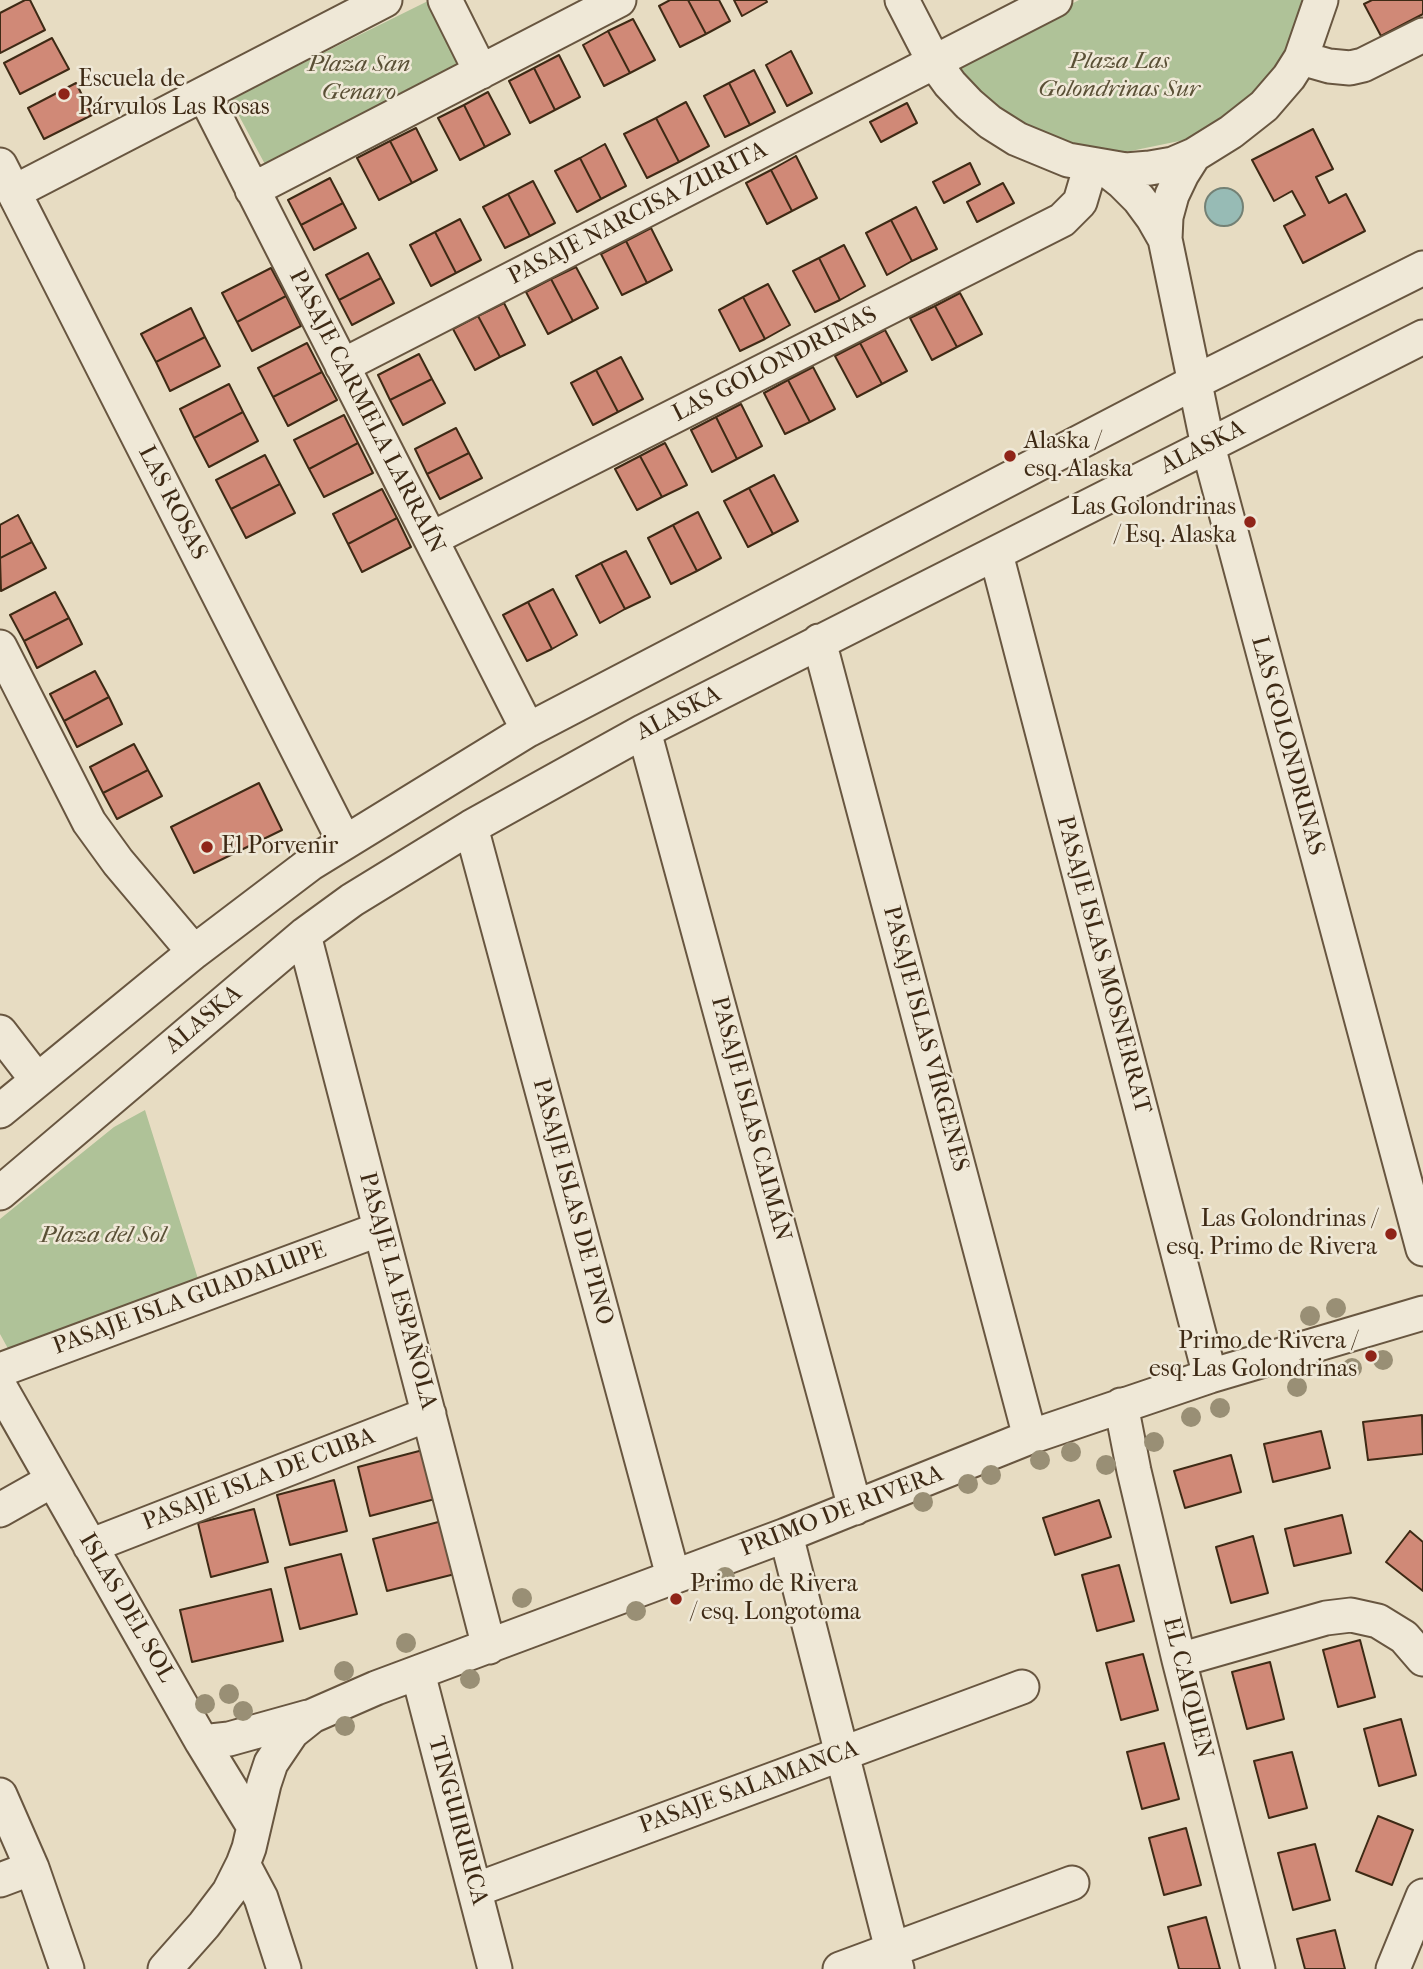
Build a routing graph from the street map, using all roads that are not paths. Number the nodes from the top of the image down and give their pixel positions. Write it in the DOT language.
graph roads {
  1 [pos="386,0"];
  2 [pos="445,0"];
  3 [pos="619,0"];
  4 [pos="902,0"];
  5 [pos="1055,0"];
  6 [pos="1321,0"];
  7 [pos="1423,35"];
  8 [pos="1301,58"];
  9 [pos="934,62"];
  10 [pos="481,72"];
  11 [pos="204,94"];
  12 [pos="1194,155"];
  13 [pos="1097,166"];
  14 [pos="252,190"];
  15 [pos="8,194"];
  16 [pos="1165,239"];
  17 [pos="1423,268"];
  18 [pos="1423,337"];
  19 [pos="342,366"];
  20 [pos="1193,383"];
  21 [pos="1208,446"];
  22 [pos="431,540"];
  23 [pos="996,554"];
  24 [pos="820,641"];
  25 [pos="0,647"];
  26 [pos="528,730"];
  27 [pos="644,731"];
  28 [pos="471,827"];
  29 [pos="344,841"];
  30 [pos="304,935"];
  31 [pos="194,952"];
  32 [pos="0,1032"];
  33 [pos="37,1080"];
  34 [pos="0,1111"];
  35 [pos="0,1193"];
  36 [pos="380,1228"];
  37 [pos="1423,1249"];
  38 [pos="1423,1312"];
  39 [pos="0,1370"];
  40 [pos="1210,1376"];
  41 [pos="0,1387"];
  42 [pos="1121,1405"];
  43 [pos="429,1414"];
  44 [pos="1030,1437"];
  45 [pos="53,1480"];
  46 [pos="855,1508"];
  47 [pos="0,1510"];
  48 [pos="786,1535"];
  49 [pos="90,1546"];
  50 [pos="673,1576"];
  51 [pos="489,1647"];
  52 [pos="1423,1659"];
  53 [pos="1179,1660"];
  54 [pos="418,1673"];
  55 [pos="1022,1687"];
  56 [pos="312,1716"];
  57 [pos="202,1742"];
  58 [pos="842,1754"];
  59 [pos="0,1795"];
  60 [pos="254,1827"];
  61 [pos="243,1864"];
  62 [pos="32,1868"];
  63 [pos="0,1880"];
  64 [pos="1072,1883"];
  65 [pos="475,1890"];
  66 [pos="1423,1896"];
  67 [pos="895,1959"];
  68 [pos="67,1969"];
  69 [pos="165,1969"];
  70 [pos="284,1969"];
  71 [pos="495,1969"];
  72 [pos="840,1969"];
  73 [pos="1258,1969"];
  74 [pos="1393,1969"];
  1 -- 11 [label="street"];
  2 -- 10 [label="street"];
  3 -- 10 [label="street"];
  4 -- 9 [label="street"];
  5 -- 9 [label="street, PASAJE NARCISA ZURITA"];
  6 -- 8 [label="street"];
  7 -- 8 [label="street"];
  8 -- 12 [label="street"];
  9 -- 13 [label="street"];
  9 -- 19 [label="street, PASAJE NARCISA ZURITA"];
  10 -- 14 [label="street"];
  11 -- 14 [label="street, PASAJE CARMELA LARRAÍN"];
  11 -- 15 [label="street"];
  12 -- 13 [label="street"];
  12 -- 16 [label="street"];
  13 -- 16 [label="street"];
  13 -- 22 [label="street, LAS GOLONDRINAS"];
  14 -- 19 [label="street, PASAJE CARMELA LARRAÍN"];
  15 -- 29 [label="street, LAS ROSAS"];
  16 -- 20 [label="street, LAS GOLONDRINAS"];
  17 -- 20 [label="street"];
  18 -- 21 [label="street, ALASKA"];
  19 -- 22 [label="street, PASAJE CARMELA LARRAÍN"];
  20 -- 21 [label="street, LAS GOLONDRINAS"];
  20 -- 26 [label="street"];
  21 -- 23 [label="street, ALASKA"];
  21 -- 37 [label="street, LAS GOLONDRINAS"];
  22 -- 26 [label="street, PASAJE CARMELA LARRAÍN"];
  23 -- 24 [label="street, ALASKA"];
  23 -- 40 [label="street, PASAJE ISLAS MOSNERRAT"];
  24 -- 27 [label="street, ALASKA"];
  24 -- 44 [label="street, PASAJE ISLAS VÍRGENES"];
  25 -- 31 [label="street"];
  26 -- 29 [label="street"];
  27 -- 28 [label="street, ALASKA"];
  27 -- 46 [label="street, PASAJE ISLAS CAIMÁN"];
  28 -- 30 [label="street, ALASKA"];
  28 -- 50 [label="street, PASAJE ISLAS DE PINO"];
  29 -- 31 [label="street"];
  30 -- 35 [label="street, ALASKA"];
  30 -- 36 [label="street, PASAJE LA ESPAÑOLA"];
  31 -- 33 [label="street"];
  32 -- 33 [label="street"];
  33 -- 34 [label="street"];
  36 -- 39 [label="street, PASAJE ISLA GUADALUPE"];
  36 -- 43 [label="street, PASAJE LA ESPAÑOLA"];
  38 -- 40 [label="street, PRIMO DE RIVERA"];
  40 -- 42 [label="street, PRIMO DE RIVERA"];
  41 -- 45 [label="street, ISLAS DEL SOL"];
  42 -- 44 [label="street, PRIMO DE RIVERA"];
  42 -- 53 [label="street, EL CAIQUEN"];
  43 -- 49 [label="street, PASAJE ISLA DE CUBA"];
  43 -- 51 [label="street, PASAJE LA ESPAÑOLA"];
  44 -- 46 [label="street, PRIMO DE RIVERA"];
  45 -- 47 [label="street"];
  45 -- 49 [label="street, ISLAS DEL SOL"];
  46 -- 48 [label="street, PRIMO DE RIVERA"];
  48 -- 50 [label="street, PRIMO DE RIVERA"];
  48 -- 58 [label="street"];
  49 -- 57 [label="street, ISLAS DEL SOL"];
  50 -- 51 [label="street, PRIMO DE RIVERA"];
  51 -- 54 [label="street, PRIMO DE RIVERA"];
  52 -- 53 [label="street"];
  53 -- 73 [label="street, EL CAIQUEN"];
  54 -- 56 [label="street, PRIMO DE RIVERA"];
  54 -- 65 [label="street, TINGUIRIRICA"];
  55 -- 58 [label="street, PASAJE SALAMANCA"];
  56 -- 57 [label="street"];
  56 -- 60 [label="street, PRIMO DE RIVERA"];
  57 -- 60 [label="street, ISLAS DEL SOL"];
  58 -- 65 [label="street, PASAJE SALAMANCA"];
  58 -- 67 [label="street"];
  59 -- 62 [label="street"];
  60 -- 61 [label="street, PRIMO DE RIVERA"];
  61 -- 69 [label="street, PRIMO DE RIVERA"];
  61 -- 70 [label="street"];
  62 -- 63 [label="street"];
  62 -- 68 [label="street"];
  64 -- 67 [label="street"];
  65 -- 71 [label="street, TINGUIRIRICA"];
  66 -- 74 [label="street"];
  67 -- 72 [label="street"];
}
